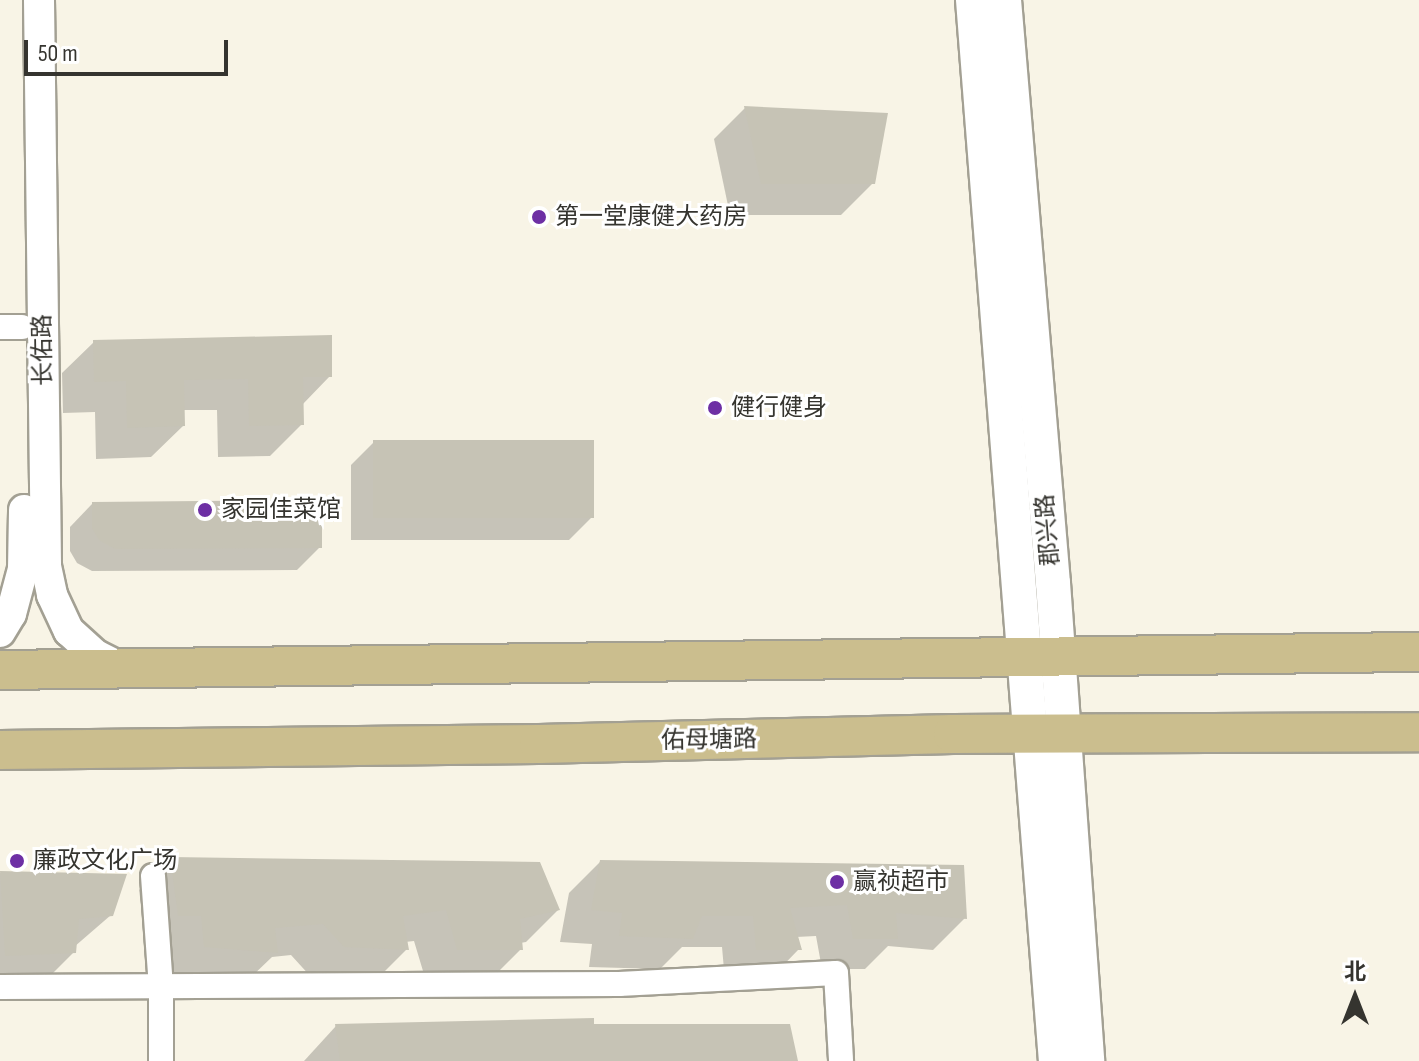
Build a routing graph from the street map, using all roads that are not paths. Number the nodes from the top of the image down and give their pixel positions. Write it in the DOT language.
graph roads {
  1 [pos="19,0"];
  2 [pos="39,0"];
  3 [pos="973,0"];
  4 [pos="1004,0"];
  5 [pos="11,327"];
  6 [pos="0,632"];
  7 [pos="1419,652"];
  8 [pos="1040,657"];
  9 [pos="122,668"];
  10 [pos="0,670"];
  11 [pos="1419,732"];
  12 [pos="1046,734"];
  13 [pos="0,750"];
  14 [pos="153,876"];
  15 [pos="0,987"];
  16 [pos="161,987"];
  17 [pos="161,1061"];
  18 [pos="841,1061"];
  19 [pos="1056,1061"];
  20 [pos="1087,1061"];
  1 -- 5 [label="street, 长佑路"];
  2 -- 9 [label="street, 长佑路"];
  3 -- 8 [label="main road, 郡兴路"];
  4 -- 8 [label="main road, 郡兴路"];
  5 -- 6 [label="street, 长佑路"];
  7 -- 8 [label="main road"];
  8 -- 9 [label="main road"];
  8 -- 12 [label="main road, 郡兴路"];
  9 -- 10 [label="main road"];
  11 -- 12 [label="main road, 佑母塘路"];
  12 -- 13 [label="main road, 佑母塘路"];
  12 -- 19 [label="main road, 郡兴路"];
  12 -- 20 [label="main road, 郡兴路"];
  14 -- 16 [label="street"];
  15 -- 16 [label="street"];
  16 -- 17 [label="street"];
  16 -- 18 [label="street"];
}
